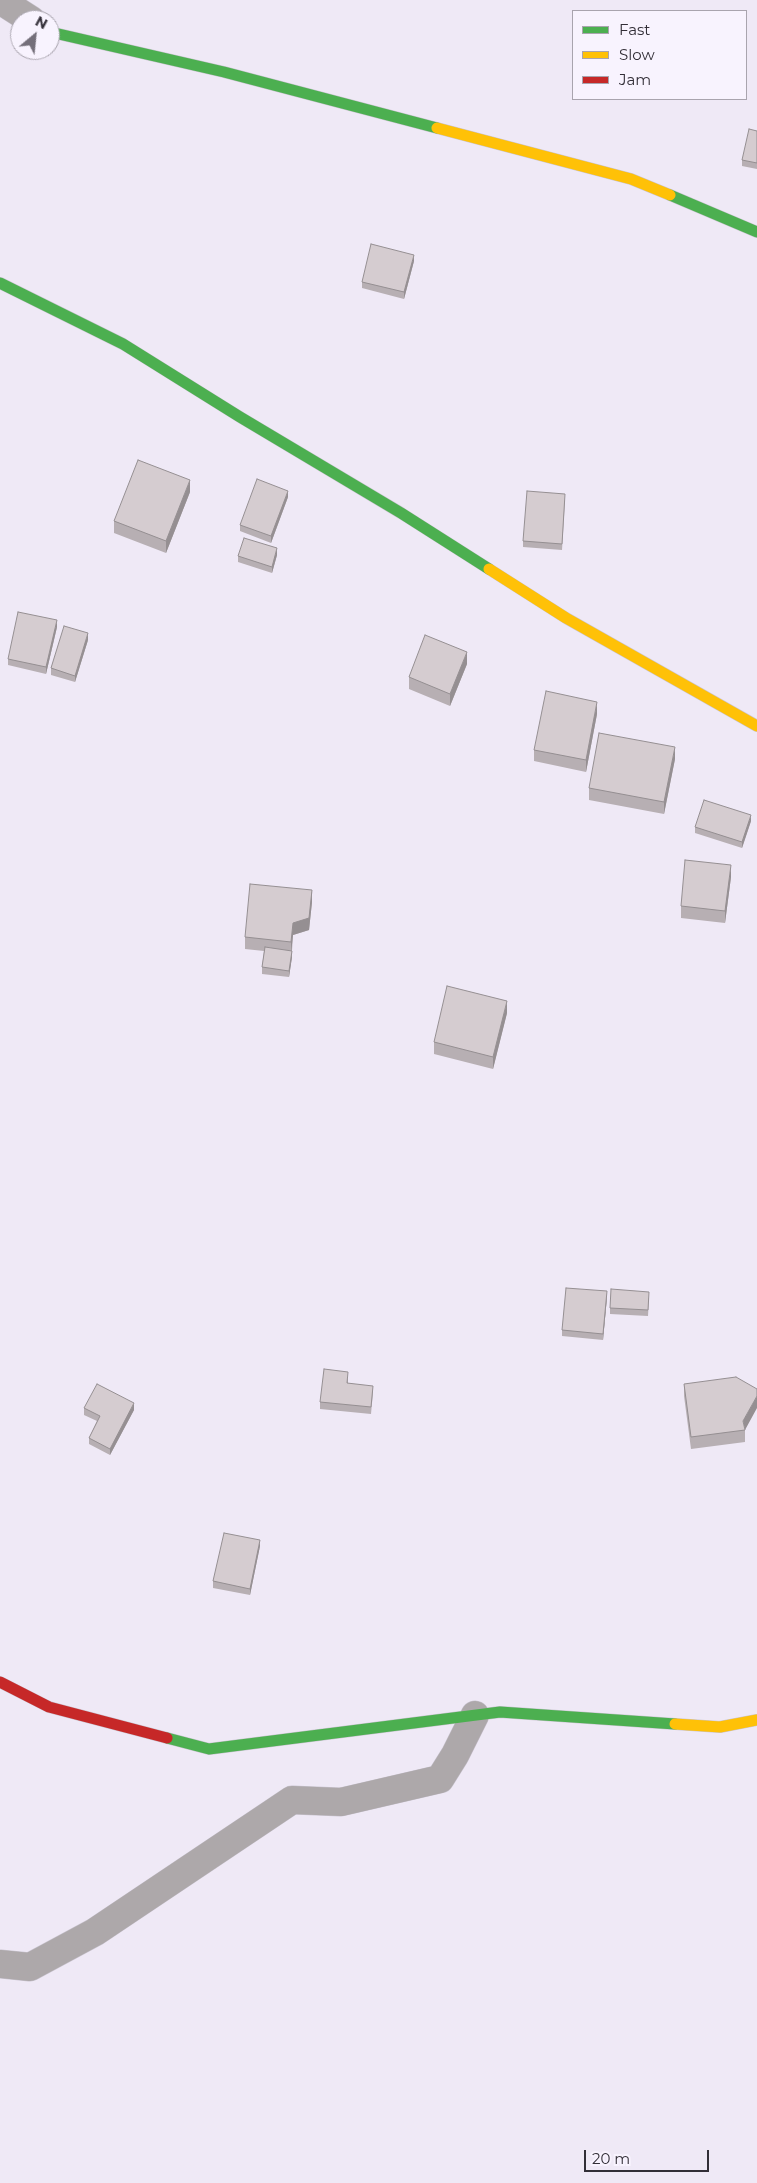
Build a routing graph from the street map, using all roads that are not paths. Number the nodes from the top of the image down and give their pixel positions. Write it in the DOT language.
graph roads {
  1 [pos="0,0"];
  2 [pos="16,10"];
  3 [pos="60,34"];
  4 [pos="757,232"];
  5 [pos="0,283"];
  6 [pos="757,726"];
  7 [pos="0,1682"];
  8 [pos="475,1716"];
  9 [pos="757,1720"];
  10 [pos="0,1964"];
  1 -- 2 [label="street"];
  3 -- 4 [label="street"];
  5 -- 6 [label="street"];
  7 -- 8 [label="street"];
  8 -- 9 [label="street"];
  8 -- 10 [label="street"];
}
